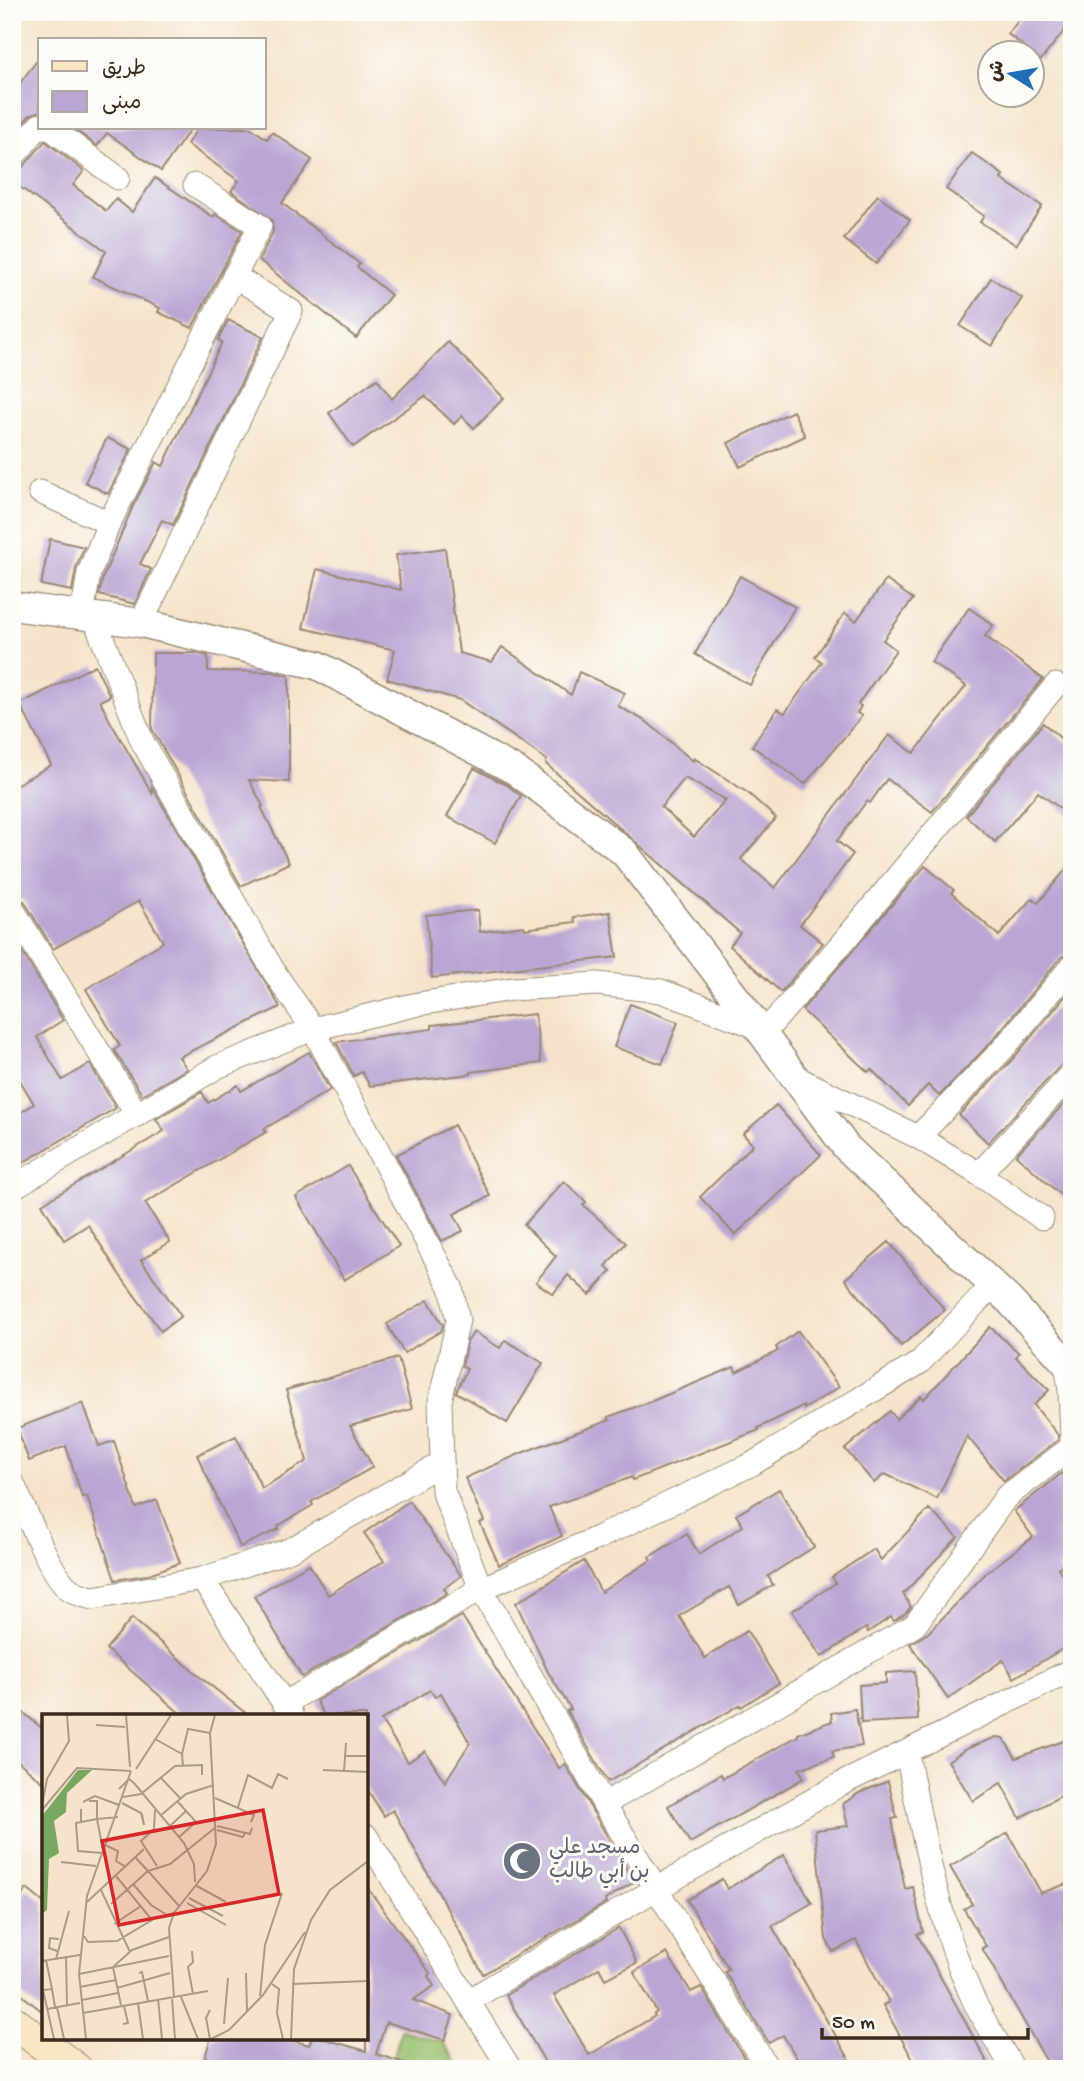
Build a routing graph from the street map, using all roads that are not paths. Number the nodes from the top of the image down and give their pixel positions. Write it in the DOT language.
graph roads {
  1 [pos="38,127"];
  2 [pos="53,130"];
  3 [pos="12,158"];
  4 [pos="118,178"];
  5 [pos="195,185"];
  6 [pos="234,276"];
  7 [pos="40,492"];
  8 [pos="109,523"];
  9 [pos="12,606"];
  10 [pos="88,616"];
  11 [pos="141,623"];
  12 [pos="1056,685"];
  13 [pos="12,908"];
  14 [pos="1072,966"];
  15 [pos="313,1029"];
  16 [pos="760,1031"];
  17 [pos="1072,1074"];
  18 [pos="793,1076"];
  19 [pos="136,1115"];
  20 [pos="918,1138"];
  21 [pos="979,1174"];
  22 [pos="12,1188"];
  23 [pos="1042,1219"];
  24 [pos="993,1285"];
  25 [pos="1069,1364"];
  26 [pos="1072,1438"];
  27 [pos="1072,1447"];
  28 [pos="442,1463"];
  29 [pos="12,1482"];
  30 [pos="202,1579"];
  31 [pos="481,1588"];
  32 [pos="1072,1670"];
  33 [pos="289,1709"];
  34 [pos="906,1753"];
  35 [pos="604,1804"];
  36 [pos="369,1849"];
  37 [pos="656,1889"];
  38 [pos="468,2001"];
  39 [pos="12,2021"];
  40 [pos="42,2038"];
  41 [pos="43,2039"];
  42 [pos="67,2053"];
  43 [pos="510,2069"];
  44 [pos="768,2069"];
  45 [pos="1013,2069"];
  1 -- 3 [label="street"];
  2 -- 4 [label="street"];
  5 -- 6 [label="street"];
  6 -- 8 [label="street"];
  6 -- 11 [label="street"];
  7 -- 8 [label="street"];
  8 -- 10 [label="street"];
  9 -- 10 [label="street"];
  10 -- 11 [label="street"];
  10 -- 15 [label="street"];
  11 -- 16 [label="street"];
  12 -- 16 [label="street"];
  13 -- 19 [label="street"];
  14 -- 20 [label="street"];
  15 -- 16 [label="street"];
  15 -- 19 [label="street"];
  15 -- 28 [label="street"];
  16 -- 18 [label="street"];
  17 -- 21 [label="street"];
  18 -- 20 [label="street"];
  18 -- 24 [label="street"];
  19 -- 22 [label="street"];
  20 -- 21 [label="street"];
  21 -- 23 [label="street"];
  24 -- 25 [label="street"];
  24 -- 31 [label="street"];
  25 -- 26 [label="street"];
  27 -- 35 [label="street"];
  28 -- 30 [label="street"];
  28 -- 31 [label="street"];
  29 -- 30 [label="street"];
  30 -- 33 [label="street"];
  31 -- 33 [label="street"];
  31 -- 35 [label="street"];
  32 -- 34 [label="street"];
  34 -- 37 [label="street"];
  34 -- 45 [label="street"];
  35 -- 37 [label="street"];
  36 -- 38 [label="street"];
  37 -- 38 [label="street"];
  37 -- 44 [label="street"];
  38 -- 43 [label="street"];
  39 -- 40 [label="main road"];
  41 -- 42 [label="main road"];
}
